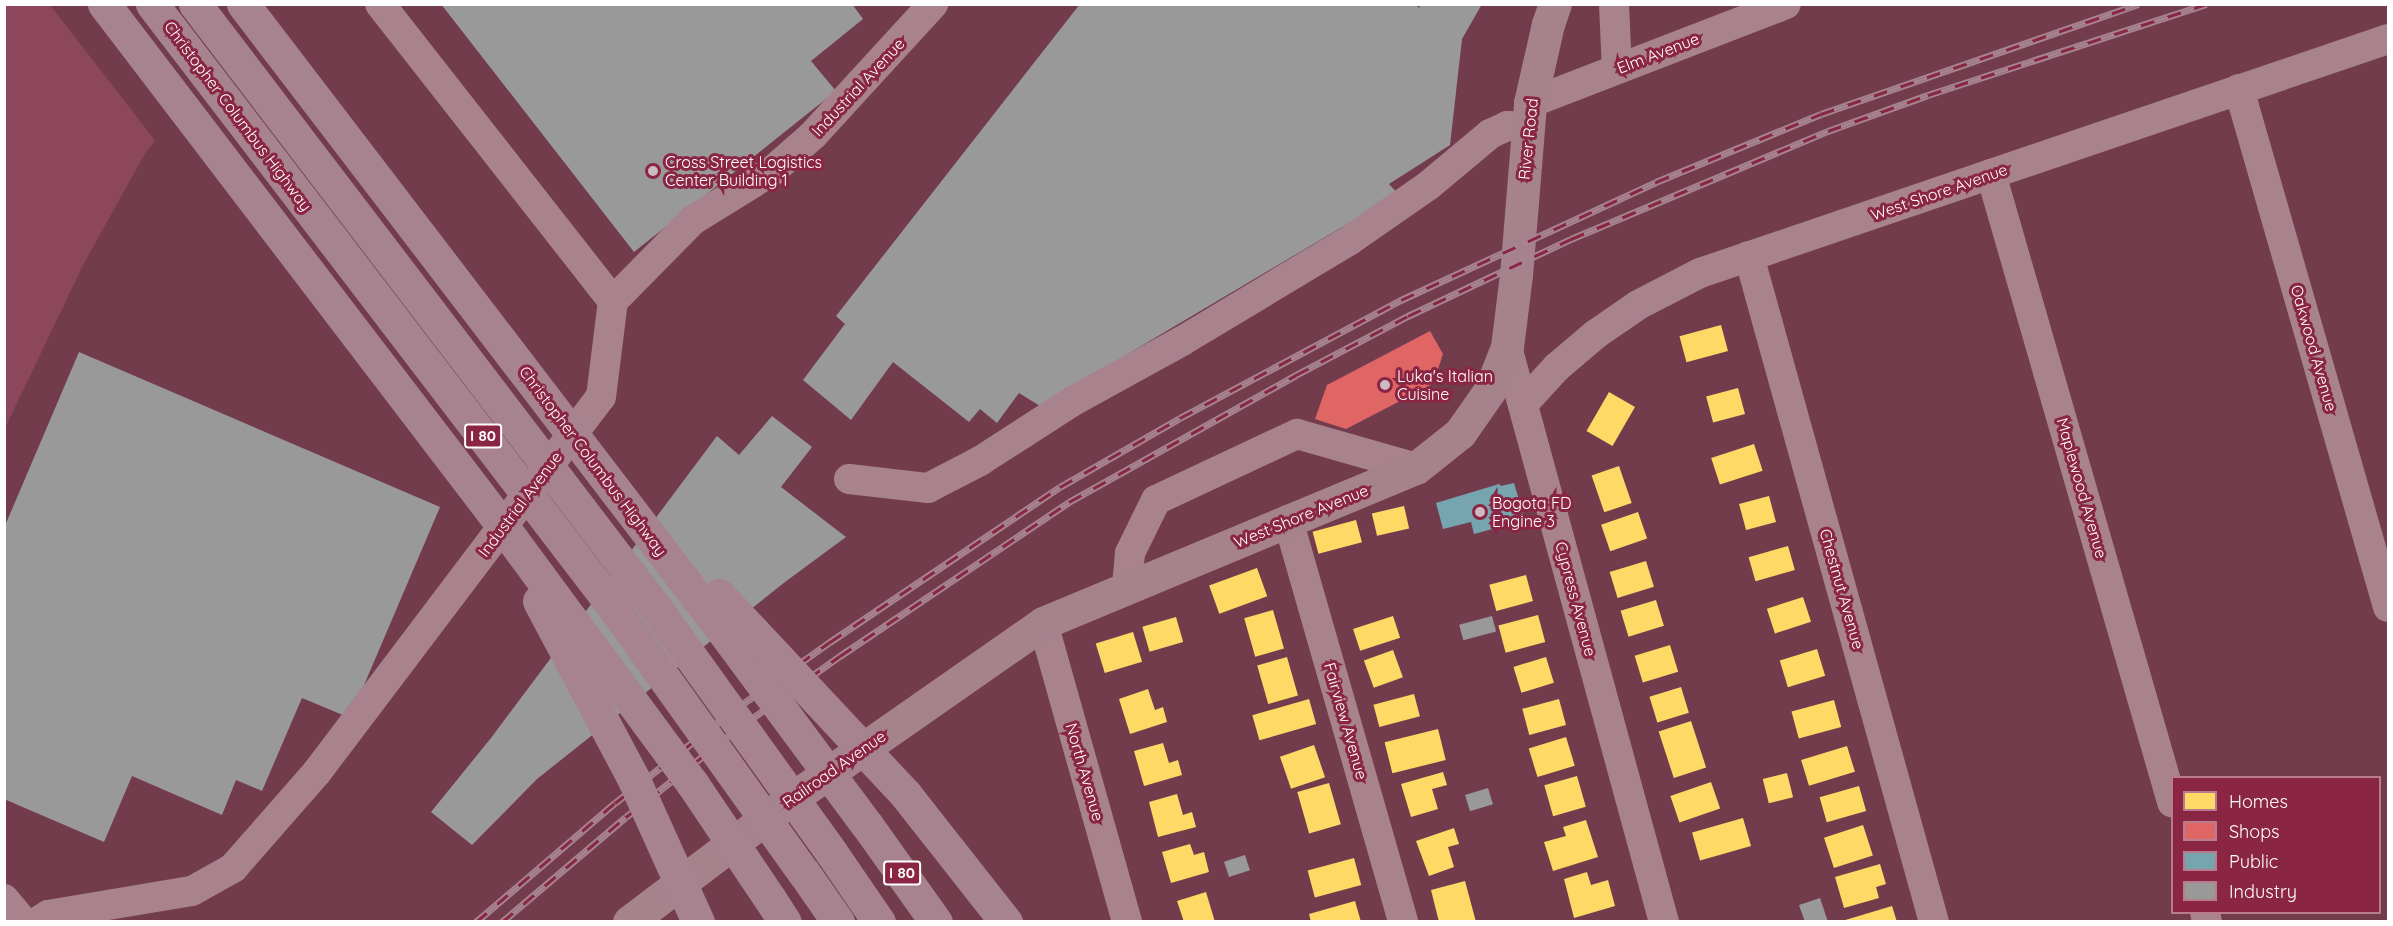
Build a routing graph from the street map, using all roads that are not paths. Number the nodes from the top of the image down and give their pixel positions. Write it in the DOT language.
graph roads {
  1 [pos="104,4"];
  2 [pos="152,4"];
  3 [pos="195,4"];
  4 [pos="243,4"];
  5 [pos="380,4"];
  6 [pos="933,4"];
  7 [pos="1555,4"];
  8 [pos="1614,4"];
  9 [pos="1786,4"];
  10 [pos="2388,39"];
  11 [pos="1617,69"];
  12 [pos="2239,89"];
  13 [pos="1529,115"];
  14 [pos="1992,174"];
  15 [pos="1749,256"];
  16 [pos="1516,275"];
  17 [pos="613,301"];
  18 [pos="1507,347"];
  19 [pos="1523,404"];
  20 [pos="586,453"];
  21 [pos="1416,468"];
  22 [pos="849,479"];
  23 [pos="492,512"];
  24 [pos="1288,520"];
  25 [pos="1127,587"];
  26 [pos="2388,607"];
  27 [pos="1043,622"];
  28 [pos="2171,799"];
  29 [pos="4,899"];
  30 [pos="778,910"];
  31 [pos="23,921"];
  32 [pos="37,921"];
  33 [pos="629,921"];
  34 [pos="698,921"];
  35 [pos="838,921"];
  36 [pos="879,921"];
  37 [pos="936,921"];
  38 [pos="1006,921"];
  39 [pos="1127,921"];
  40 [pos="1403,921"];
  41 [pos="1664,921"];
  42 [pos="1934,921"];
  1 -- 23 [label="highway, I 80"];
  2 -- 35 [label="highway, Christopher Columbus Highway / I 80, bridge"];
  3 -- 36 [label="highway, Christopher Columbus Highway / I 80, bridge"];
  4 -- 20 [label="highway, Christopher Columbus Highway / I 80, bridge"];
  5 -- 17 [label="street"];
  6 -- 17 [label="street, Industrial Avenue"];
  7 -- 13 [label="main road, River Road"];
  8 -- 11 [label="street"];
  9 -- 11 [label="street, Elm Avenue"];
  10 -- 12 [label="street, West Shore Avenue"];
  11 -- 13 [label="street, Elm Avenue"];
  12 -- 14 [label="street, West Shore Avenue"];
  12 -- 26 [label="street, Oakwood Avenue"];
  13 -- 16 [label="main road, River Road"];
  13 -- 22 [label="street, Elm Avenue"];
  14 -- 15 [label="street, West Shore Avenue"];
  14 -- 28 [label="street, Maplewood Avenue"];
  15 -- 19 [label="street, West Shore Avenue"];
  15 -- 42 [label="street, Chestnut Avenue"];
  16 -- 18 [label="main road, Cypress Avenue"];
  17 -- 32 [label="street, Industrial Avenue"];
  18 -- 19 [label="street, Cypress Avenue"];
  18 -- 21 [label="main road, West Shore Avenue"];
  19 -- 41 [label="street, Cypress Avenue"];
  20 -- 37 [label="highway, Christopher Columbus Highway / I 80, bridge"];
  20 -- 38 [label="highway, bridge"];
  21 -- 24 [label="main road, West Shore Avenue"];
  21 -- 25 [label="street"];
  23 -- 30 [label="highway, I 80, bridge"];
  23 -- 34 [label="highway, bridge"];
  24 -- 25 [label="main road, West Shore Avenue"];
  24 -- 40 [label="street, Fairview Avenue"];
  25 -- 27 [label="main road, West Shore Avenue"];
  27 -- 33 [label="main road, Railroad Avenue"];
  27 -- 39 [label="street, North Avenue"];
  29 -- 31 [label="street"];
}
